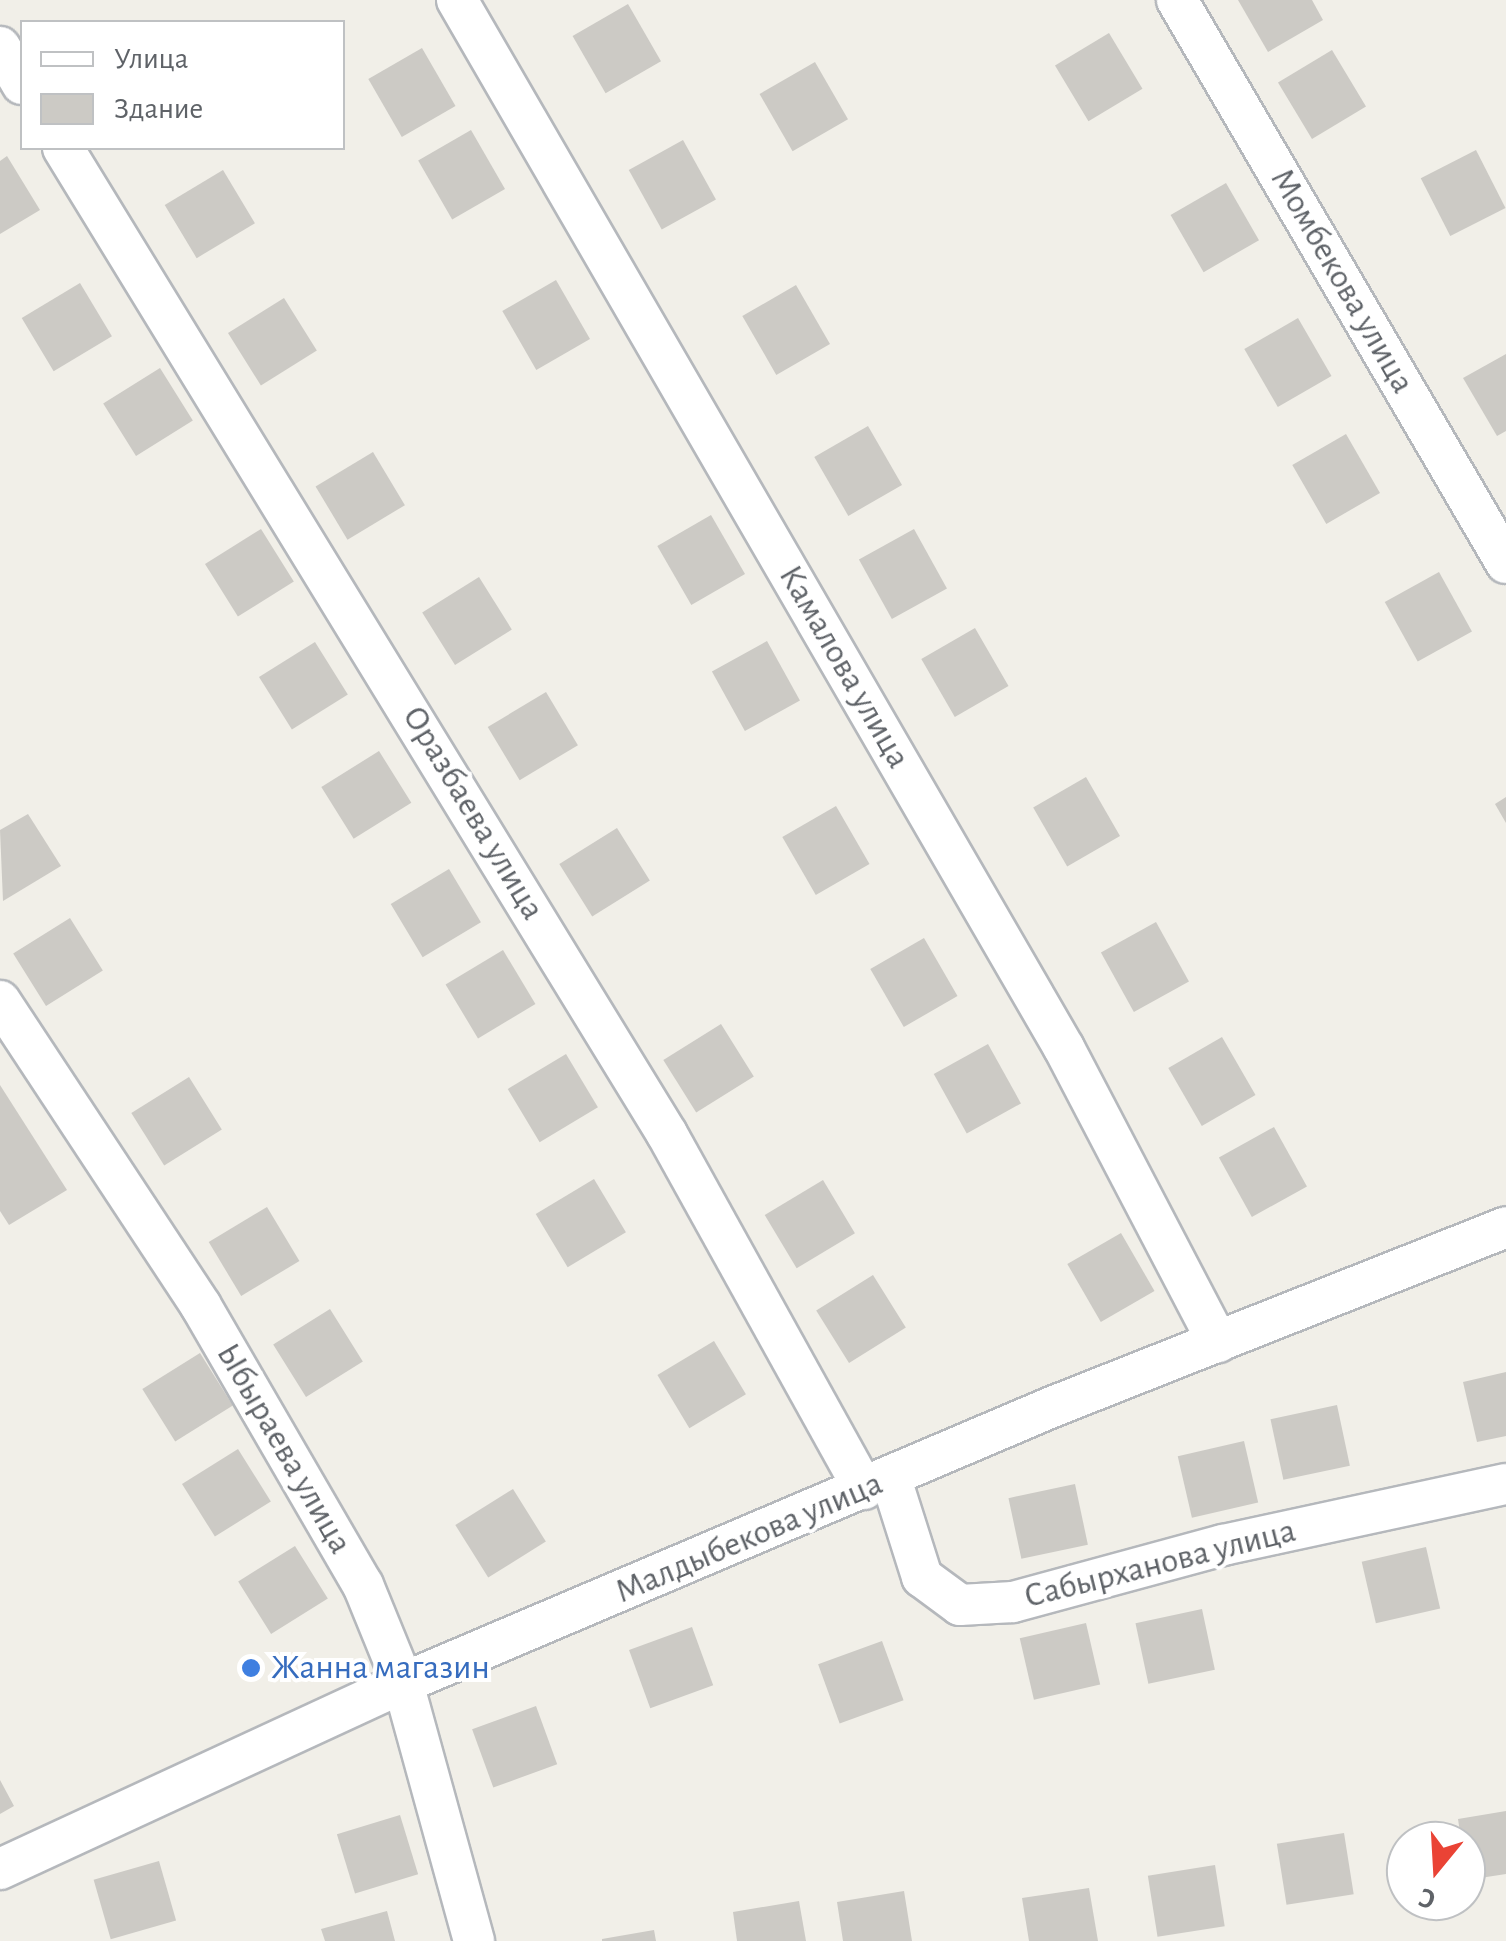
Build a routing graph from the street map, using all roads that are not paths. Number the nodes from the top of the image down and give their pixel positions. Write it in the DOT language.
graph roads {
  1 [pos="457,0"];
  2 [pos="1176,0"];
  3 [pos="0,47"];
  4 [pos="20,81"];
  5 [pos="63,150"];
  6 [pos="1506,563"];
  7 [pos="0,1001"];
  8 [pos="1506,1227"];
  9 [pos="1218,1342"];
  10 [pos="878,1484"];
  11 [pos="1506,1484"];
  12 [pos="403,1683"];
  13 [pos="0,1870"];
  14 [pos="474,1941"];
  1 -- 9 [label="street, Камалова улица"];
  2 -- 6 [label="street, Момбекова улица"];
  3 -- 4 [label="street"];
  5 -- 10 [label="street, Оразбаева улица"];
  7 -- 12 [label="street, Ыбыраева улица"];
  8 -- 9 [label="street, Малдыбекова улица"];
  9 -- 10 [label="street, Малдыбекова улица"];
  10 -- 11 [label="street, Сабырханова улица"];
  10 -- 12 [label="street, Малдыбекова улица"];
  12 -- 13 [label="street, Малдыбекова улица"];
  12 -- 14 [label="street, Ыбыраева улица"];
}
